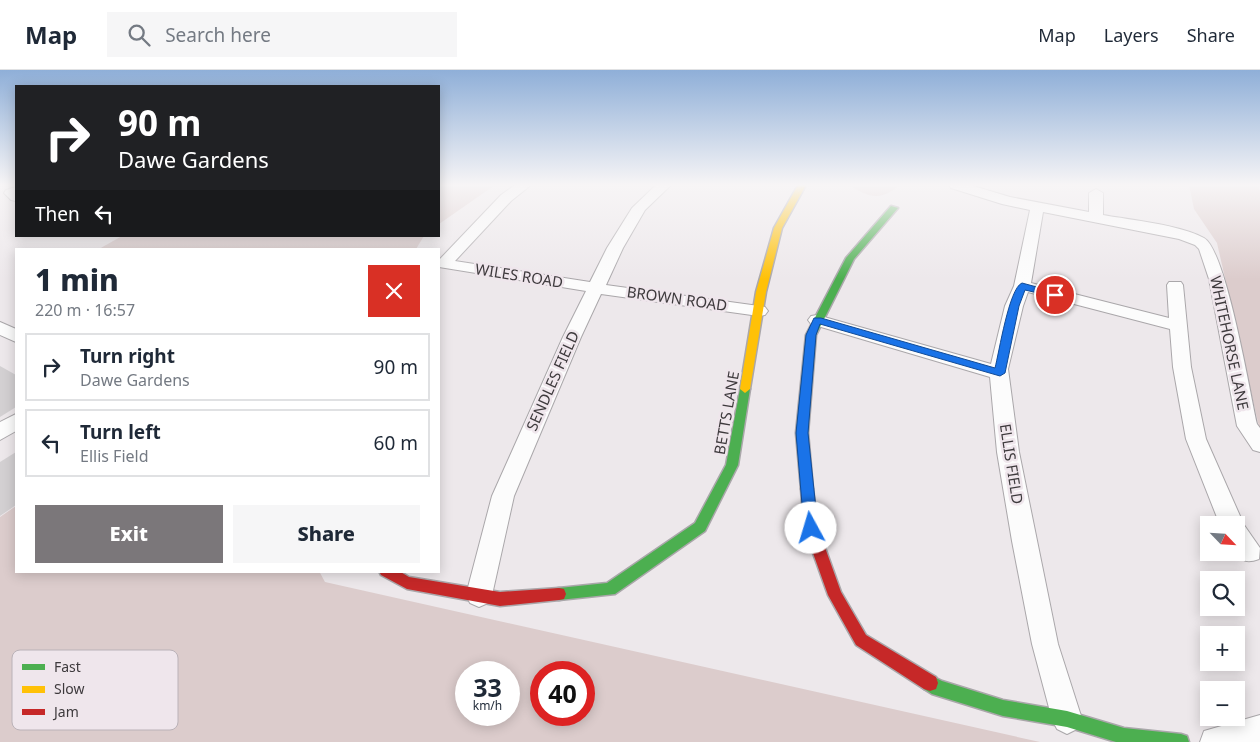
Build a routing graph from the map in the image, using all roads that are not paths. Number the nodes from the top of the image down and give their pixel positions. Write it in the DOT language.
graph roads {
  1 [pos="489,216"];
  2 [pos="634,216"];
  3 [pos="784,216"];
  4 [pos="887,216"];
  5 [pos="1035,216"];
  6 [pos="1082,216"];
  7 [pos="1096,219"];
  8 [pos="441,267"];
  9 [pos="1022,286"];
  10 [pos="595,288"];
  11 [pos="1176,294"];
  12 [pos="759,311"];
  13 [pos="817,320"];
  14 [pos="1180,326"];
  15 [pos="0,328"];
  16 [pos="15,336"];
  17 [pos="1000,373"];
  18 [pos="15,422"];
  19 [pos="0,432"];
  20 [pos="1260,444"];
  21 [pos="1228,516"];
  22 [pos="1245,545"];
  23 [pos="1250,552"];
  24 [pos="390,573"];
  25 [pos="479,595"];
  26 [pos="1067,719"];
  27 [pos="1260,730"];
  28 [pos="1181,742"];
  29 [pos="1215,742"];
  1 -- 8 [label="street, WILES ROAD"];
  2 -- 10 [label="street, SENDLES FIELD"];
  3 -- 12 [label="street, BETTS LANE"];
  4 -- 13 [label="street"];
  5 -- 9 [label="street, ELLIS FIELD"];
  6 -- 7 [label="street"];
  7 -- 20 [label="street, WHITEHORSE LANE"];
  8 -- 10 [label="street, WILES ROAD"];
  9 -- 14 [label="street"];
  9 -- 17 [label="street, ELLIS FIELD"];
  10 -- 12 [label="street, BROWN ROAD"];
  10 -- 25 [label="street, SENDLES FIELD"];
  11 -- 14 [label="street"];
  12 -- 25 [label="street, BETTS LANE"];
  13 -- 17 [label="street"];
  13 -- 26 [label="street"];
  14 -- 21 [label="street"];
  15 -- 16 [label="street"];
  17 -- 26 [label="street, ELLIS FIELD"];
  18 -- 19 [label="street"];
  22 -- 23 [label="street"];
  24 -- 25 [label="street"];
  26 -- 28 [label="street"];
  27 -- 29 [label="street"];
}
